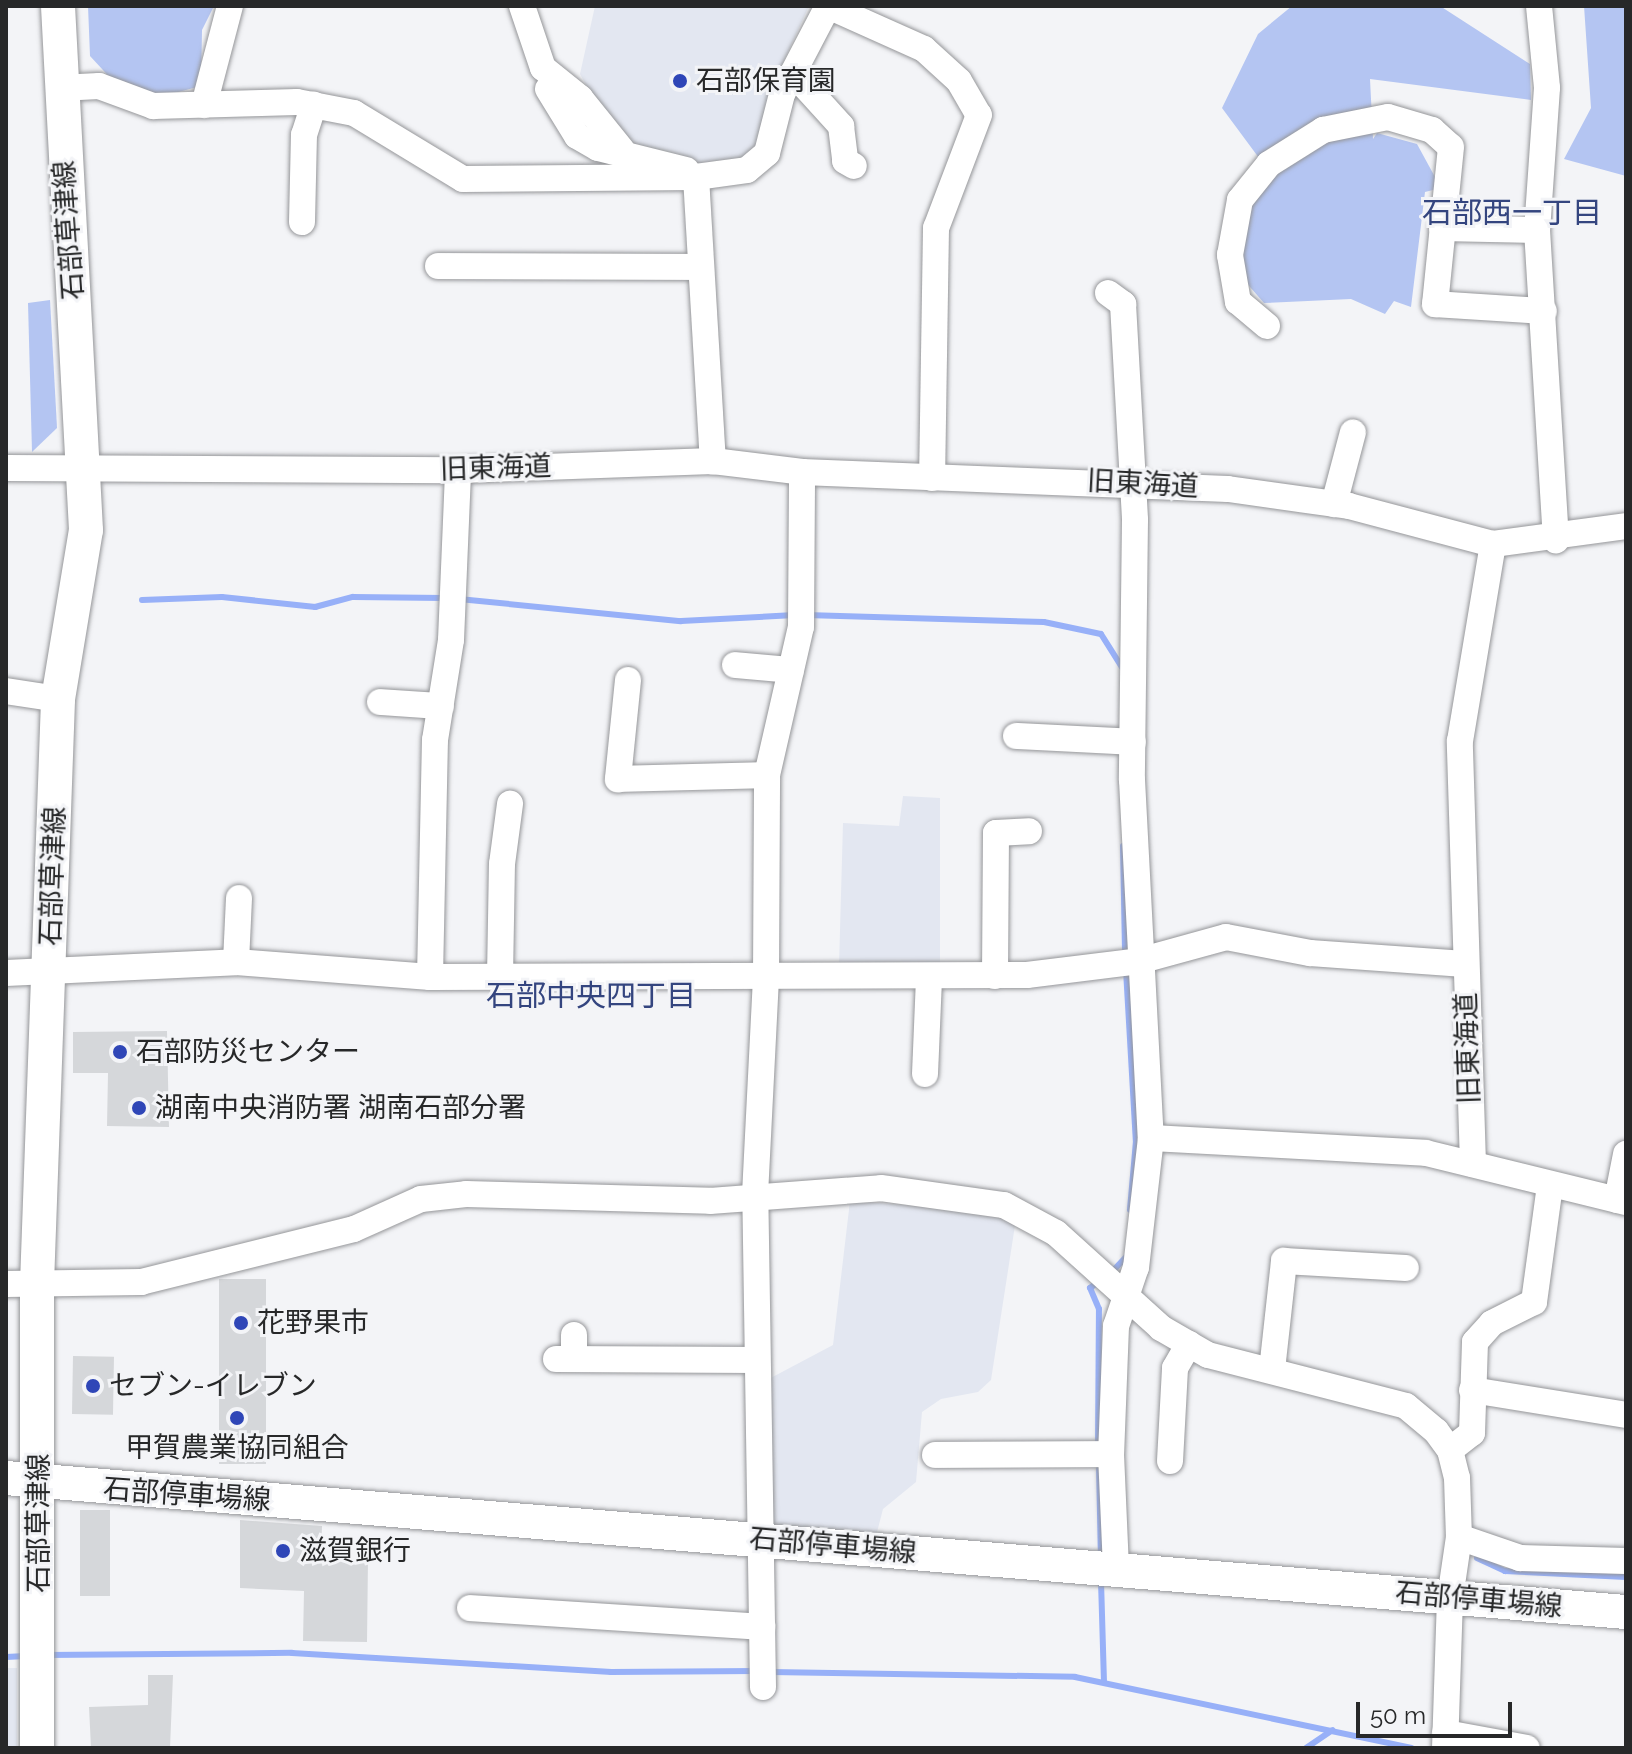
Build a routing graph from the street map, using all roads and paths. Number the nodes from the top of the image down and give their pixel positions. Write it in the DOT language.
graph roads {
  1 [pos="58,6"];
  2 [pos="230,6"];
  3 [pos="522,6"];
  4 [pos="828,6"];
  5 [pos="1539,6"];
  6 [pos="793,73"];
  7 [pos="59,88"];
  8 [pos="548,89"];
  9 [pos="204,105"];
  10 [pos="314,105"];
  11 [pos="622,150"];
  12 [pos="854,166"];
  13 [pos="696,177"];
  14 [pos="302,222"];
  15 [pos="1442,228"];
  16 [pos="1537,230"];
  17 [pos="438,266"];
  18 [pos="698,267"];
  19 [pos="1108,293"];
  20 [pos="1544,311"];
  21 [pos="1267,326"];
  22 [pos="1353,432"];
  23 [pos="713,461"];
  24 [pos="6,468"];
  25 [pos="86,470"];
  26 [pos="458,470"];
  27 [pos="802,472"];
  28 [pos="932,478"];
  29 [pos="1132,481"];
  30 [pos="1334,504"];
  31 [pos="1626,526"];
  32 [pos="1556,540"];
  33 [pos="1493,544"];
  34 [pos="735,665"];
  35 [pos="791,670"];
  36 [pos="628,680"];
  37 [pos="6,691"];
  38 [pos="58,699"];
  39 [pos="380,702"];
  40 [pos="441,706"];
  41 [pos="1016,736"];
  42 [pos="1133,742"];
  43 [pos="767,775"];
  44 [pos="510,804"];
  45 [pos="1029,831"];
  46 [pos="239,898"];
  47 [pos="1139,961"];
  48 [pos="236,962"];
  49 [pos="1465,964"];
  50 [pos="6,973"];
  51 [pos="50,973"];
  52 [pos="995,976"];
  53 [pos="430,977"];
  54 [pos="500,977"];
  55 [pos="929,977"];
  56 [pos="766,979"];
  57 [pos="925,1074"];
  58 [pos="1151,1138"];
  59 [pos="1626,1154"];
  60 [pos="1473,1164"];
  61 [pos="1550,1185"];
  62 [pos="755,1195"];
  63 [pos="1622,1201"];
  64 [pos="1406,1268"];
  65 [pos="22,1284"];
  66 [pos="1128,1300"];
  67 [pos="1189,1344"];
  68 [pos="568,1351"];
  69 [pos="757,1360"];
  70 [pos="1272,1370"];
  71 [pos="1472,1390"];
  72 [pos="1626,1415"];
  73 [pos="1450,1450"];
  74 [pos="1111,1454"];
  75 [pos="935,1455"];
  76 [pos="1170,1461"];
  77 [pos="6,1478"];
  78 [pos="40,1484"];
  79 [pos="1459,1537"];
  80 [pos="759,1540"];
  81 [pos="1626,1561"];
  82 [pos="1116,1569"];
  83 [pos="1450,1598"];
  84 [pos="470,1608"];
  85 [pos="1626,1612"];
  86 [pos="762,1627"];
  87 [pos="763,1687"];
  88 [pos="1445,1740"];
  89 [pos="37,1748"];
  90 [pos="1527,1748"];
  1 -- 7 [label="main road, 石部草津線"];
  2 -- 9 [label="street"];
  3 -- 11 [label="street"];
  4 -- 6 [label="street"];
  4 -- 28 [label="street"];
  5 -- 16 [label="street"];
  6 -- 12 [label="street"];
  6 -- 13 [label="street"];
  7 -- 9 [label="street"];
  7 -- 25 [label="main road, 石部草津線"];
  8 -- 11 [label="street"];
  9 -- 10 [label="street"];
  10 -- 13 [label="street"];
  10 -- 14 [label="street"];
  11 -- 13 [label="street"];
  13 -- 18 [label="street"];
  15 -- 16 [label="street"];
  15 -- 20 [label="street"];
  15 -- 21 [label="street"];
  16 -- 20 [label="street"];
  17 -- 18 [label="street"];
  18 -- 23 [label="street"];
  19 -- 29 [label="street"];
  20 -- 32 [label="street"];
  22 -- 30 [label="street"];
  23 -- 26 [label="street, 旧東海道"];
  23 -- 27 [label="street, 旧東海道"];
  24 -- 25 [label="street, 旧東海道"];
  25 -- 26 [label="street, 旧東海道"];
  25 -- 38 [label="main road, 石部草津線"];
  26 -- 40 [label="street"];
  27 -- 28 [label="street, 旧東海道"];
  27 -- 35 [label="street"];
  28 -- 29 [label="street, 旧東海道"];
  29 -- 30 [label="street, 旧東海道"];
  29 -- 42 [label="street"];
  30 -- 33 [label="street, 旧東海道"];
  31 -- 32 [label="street"];
  32 -- 33 [label="street"];
  33 -- 49 [label="street, 旧東海道"];
  34 -- 35 [label="street"];
  35 -- 43 [label="street"];
  36 -- 43 [label="street"];
  37 -- 38 [label="street"];
  38 -- 51 [label="main road, 石部草津線"];
  39 -- 40 [label="street"];
  40 -- 53 [label="street"];
  41 -- 42 [label="street"];
  42 -- 47 [label="street"];
  43 -- 56 [label="street"];
  44 -- 54 [label="street"];
  45 -- 52 [label="street"];
  46 -- 48 [label="street"];
  47 -- 49 [label="street"];
  47 -- 52 [label="street"];
  47 -- 58 [label="street"];
  48 -- 51 [label="street"];
  48 -- 53 [label="street"];
  49 -- 60 [label="street, 旧東海道"];
  50 -- 51 [label="street"];
  51 -- 65 [label="main road, 石部草津線"];
  52 -- 55 [label="street"];
  53 -- 54 [label="street"];
  54 -- 56 [label="street"];
  55 -- 56 [label="street"];
  55 -- 57 [label="street"];
  56 -- 62 [label="street"];
  58 -- 60 [label="street"];
  58 -- 66 [label="street"];
  59 -- 63 [label="street"];
  60 -- 61 [label="street"];
  61 -- 63 [label="street"];
  61 -- 71 [label="street"];
  62 -- 65 [label="street"];
  62 -- 66 [label="street"];
  62 -- 69 [label="street"];
  64 -- 70 [label="street"];
  65 -- 78 [label="main road, 石部草津線"];
  66 -- 67 [label="street"];
  66 -- 74 [label="street"];
  67 -- 70 [label="street"];
  67 -- 76 [label="street"];
  68 -- 69 [label="street"];
  69 -- 80 [label="street"];
  70 -- 73 [label="street"];
  71 -- 72 [label="street"];
  71 -- 73 [label="street"];
  73 -- 79 [label="street"];
  74 -- 75 [label="street"];
  74 -- 82 [label="street"];
  77 -- 78 [label="main road, 石部停車場線"];
  78 -- 80 [label="main road, 石部停車場線"];
  78 -- 89 [label="main road, 石部草津線"];
  79 -- 81 [label="street"];
  79 -- 83 [label="street"];
  80 -- 82 [label="main road, 石部停車場線"];
  80 -- 86 [label="street"];
  82 -- 83 [label="main road, 石部停車場線"];
  83 -- 85 [label="main road, 石部停車場線"];
  83 -- 88 [label="street"];
  84 -- 86 [label="street"];
  86 -- 87 [label="street"];
  88 -- 90 [label="street"];
}
